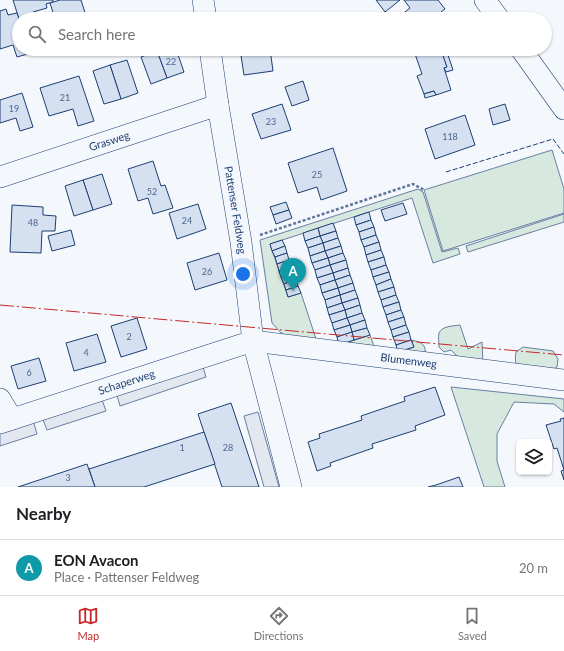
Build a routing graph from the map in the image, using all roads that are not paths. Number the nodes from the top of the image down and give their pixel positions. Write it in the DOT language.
graph roads {
  1 [pos="203,0"];
  2 [pos="485,0"];
  3 [pos="205,12"];
  4 [pos="494,12"];
  5 [pos="211,56"];
  6 [pos="525,56"];
  7 [pos="218,105"];
  8 [pos="564,109"];
  9 [pos="0,177"];
  10 [pos="253,341"];
  11 [pos="564,380"];
  12 [pos="0,400"];
  13 [pos="6,421"];
  14 [pos="291,487"];
  1 -- 3 [label="street"];
  2 -- 4 [label="street"];
  5 -- 7 [label="street, Pattenser Feldweg"];
  6 -- 8 [label="street"];
  7 -- 9 [label="street, Grasweg"];
  7 -- 10 [label="street, Pattenser Feldweg"];
  10 -- 11 [label="street, Blumenweg"];
  10 -- 13 [label="street, Schaperweg"];
  10 -- 14 [label="street, Pattenser Feldweg"];
  12 -- 13 [label="street"];
}
